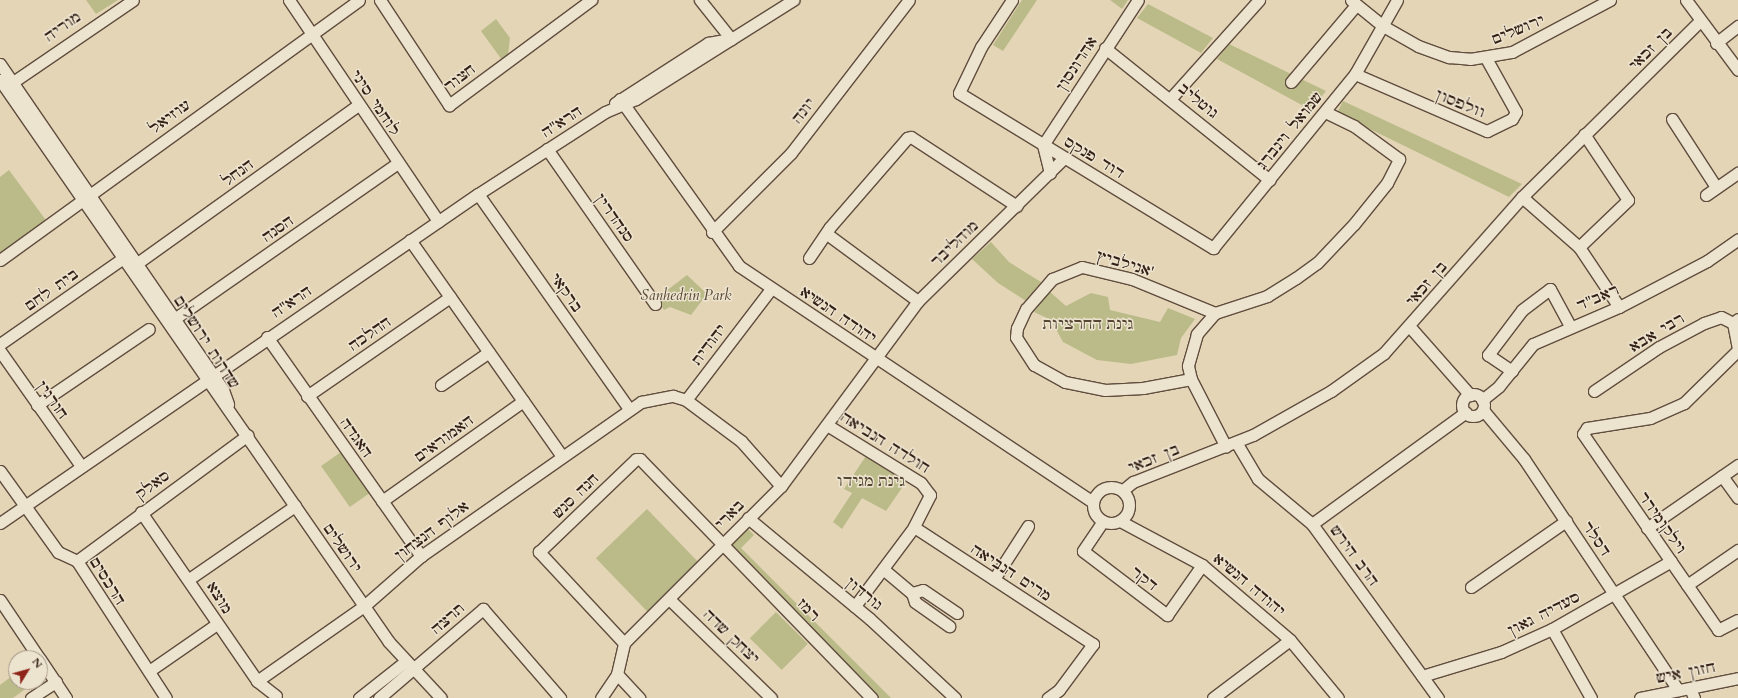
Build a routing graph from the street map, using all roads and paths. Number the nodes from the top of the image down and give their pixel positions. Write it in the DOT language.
graph roads {
  1 [pos="133,0"];
  2 [pos="289,0"];
  3 [pos="359,0"];
  4 [pos="380,0"];
  5 [pos="591,0"];
  6 [pos="700,0"];
  7 [pos="793,0"];
  8 [pos="909,0"];
  9 [pos="1012,0"];
  10 [pos="1259,0"];
  11 [pos="1397,0"];
  12 [pos="1587,0"];
  13 [pos="1610,0"];
  14 [pos="1686,0"];
  15 [pos="1133,2"];
  16 [pos="1353,2"];
  17 [pos="1593,10"];
  18 [pos="716,20"];
  19 [pos="1699,22"];
  20 [pos="1383,26"];
  21 [pos="1738,26"];
  22 [pos="312,33"];
  23 [pos="717,39"];
  24 [pos="731,39"];
  25 [pos="1716,43"];
  26 [pos="1105,48"];
  27 [pos="1486,58"];
  28 [pos="0,64"];
  29 [pos="1738,70"];
  30 [pos="1355,74"];
  31 [pos="4,82"];
  32 [pos="1291,82"];
  33 [pos="1171,98"];
  34 [pos="636,99"];
  35 [pos="621,102"];
  36 [pos="357,106"];
  37 [pos="1325,112"];
  38 [pos="631,115"];
  39 [pos="1672,119"];
  40 [pos="1584,134"];
  41 [pos="1043,145"];
  42 [pos="547,149"];
  43 [pos="1064,158"];
  44 [pos="398,163"];
  45 [pos="1050,173"];
  46 [pos="1738,173"];
  47 [pos="1270,180"];
  48 [pos="1716,187"];
  49 [pos="478,194"];
  50 [pos="1706,195"];
  51 [pos="85,197"];
  52 [pos="1522,197"];
  53 [pos="1017,206"];
  54 [pos="438,221"];
  55 [pos="712,232"];
  56 [pos="827,234"];
  57 [pos="1738,239"];
  58 [pos="410,240"];
  59 [pos="1579,247"];
  60 [pos="1213,248"];
  61 [pos="809,258"];
  62 [pos="122,259"];
  63 [pos="0,260"];
  64 [pos="136,264"];
  65 [pos="771,289"];
  66 [pos="450,297"];
  67 [pos="918,302"];
  68 [pos="655,304"];
  69 [pos="1619,306"];
  70 [pos="1214,313"];
  71 [pos="174,319"];
  72 [pos="1735,321"];
  73 [pos="1570,326"];
  74 [pos="1410,327"];
  75 [pos="149,329"];
  76 [pos="267,337"];
  77 [pos="0,344"];
  78 [pos="1738,350"];
  79 [pos="0,351"];
  80 [pos="489,352"];
  81 [pos="874,357"];
  82 [pos="1512,371"];
  83 [pos="209,378"];
  84 [pos="1191,379"];
  85 [pos="441,385"];
  86 [pos="1594,391"];
  87 [pos="1470,395"];
  88 [pos="307,396"];
  89 [pos="686,400"];
  90 [pos="523,401"];
  91 [pos="37,405"];
  92 [pos="1483,405"];
  93 [pos="229,407"];
  94 [pos="629,410"];
  95 [pos="1466,412"];
  96 [pos="827,425"];
  97 [pos="248,435"];
  98 [pos="1236,442"];
  99 [pos="1226,446"];
  100 [pos="562,456"];
  101 [pos="1738,465"];
  102 [pos="81,466"];
  103 [pos="0,471"];
  104 [pos="1722,476"];
  105 [pos="781,486"];
  106 [pos="1123,490"];
  107 [pos="1738,498"];
  108 [pos="382,501"];
  109 [pos="1093,502"];
  110 [pos="23,504"];
  111 [pos="295,506"];
  112 [pos="142,512"];
  113 [pos="748,518"];
  114 [pos="1103,521"];
  115 [pos="1120,521"];
  116 [pos="1566,521"];
  117 [pos="0,523"];
  118 [pos="1312,524"];
  119 [pos="1028,526"];
  120 [pos="914,527"];
  121 [pos="1647,528"];
  122 [pos="722,544"];
  123 [pos="1738,550"];
  124 [pos="421,556"];
  125 [pos="77,561"];
  126 [pos="1671,562"];
  127 [pos="1202,565"];
  128 [pos="883,570"];
  129 [pos="189,579"];
  130 [pos="994,579"];
  131 [pos="1687,585"];
  132 [pos="1471,587"];
  133 [pos="912,593"];
  134 [pos="1614,594"];
  135 [pos="669,599"];
  136 [pos="0,600"];
  137 [pos="364,606"];
  138 [pos="855,606"];
  139 [pos="957,613"];
  140 [pos="4,615"];
  141 [pos="1738,620"];
  142 [pos="217,624"];
  143 [pos="949,626"];
  144 [pos="1552,629"];
  145 [pos="1290,640"];
  146 [pos="624,643"];
  147 [pos="395,649"];
  148 [pos="33,650"];
  149 [pos="410,665"];
  150 [pos="48,670"];
  151 [pos="149,671"];
  152 [pos="616,674"];
  153 [pos="1422,676"];
  154 [pos="386,677"];
  155 [pos="1738,678"];
  156 [pos="257,681"];
  157 [pos="56,682"];
  158 [pos="1678,690"];
  159 [pos="1692,693"];
  160 [pos="605,694"];
  161 [pos="276,696"];
  162 [pos="1647,697"];
  163 [pos="31,698"];
  164 [pos="66,698"];
  165 [pos="166,698"];
  166 [pos="359,698"];
  167 [pos="379,698"];
  168 [pos="441,698"];
  169 [pos="560,698"];
  170 [pos="639,698"];
  171 [pos="771,698"];
  172 [pos="872,698"];
  173 [pos="956,698"];
  174 [pos="1048,698"];
  175 [pos="1213,698"];
  176 [pos="1338,698"];
  177 [pos="1438,698"];
  178 [pos="1591,698"];
  1 -- 31 [label="street, מוריה"];
  2 -- 22 [label="street, לוחמי סיני"];
  3 -- 22 [label="street, עוזיאל"];
  4 -- 5 [label="street, חצור"];
  6 -- 18 [label="street"];
  7 -- 24 [label="street, הרא\"ה"];
  8 -- 55 [label="street, יונה"];
  9 -- 41 [label="street, דוד פנקס"];
  10 -- 33 [label="street"];
  11 -- 20 [label="street, שמואל וינברג"];
  12 -- 17 [label="street"];
  13 -- 17 [label="street, ירושלים"];
  14 -- 19 [label="street"];
  15 -- 26 [label="street, אהרונסון"];
  16 -- 20 [label="street, ירושלים"];
  16 -- 32 [label="street"];
  17 -- 27 [label="street, ירושלים"];
  18 -- 23 [label="street"];
  18 -- 24 [label="street"];
  19 -- 25 [label="street"];
  19 -- 40 [label="street, בן זכאי"];
  20 -- 27 [label="street, ירושלים"];
  20 -- 30 [label="street, שמואל וינברג"];
  21 -- 25 [label="street"];
  22 -- 36 [label="street, לוחמי סיני"];
  22 -- 51 [label="street, עוזיאל"];
  23 -- 24 [label="street"];
  23 -- 35 [label="street, הרא\"ה"];
  24 -- 34 [label="street, הרא\"ה"];
  25 -- 29 [label="street"];
  26 -- 33 [label="street, גוטליב"];
  26 -- 41 [label="street, אהרונסון"];
  27 -- 30 [label="street, וולפסון"];
  28 -- 31 [label="street, שדרות ירושלים"];
  30 -- 37 [label="street, שמואל וינברג"];
  31 -- 51 [label="street, שדרות ירושלים"];
  33 -- 47 [label="street, גוטליב"];
  34 -- 35 [label="street, הרא\"ה"];
  34 -- 38 [label="street"];
  35 -- 38 [label="street, יהודה הנשיא"];
  35 -- 42 [label="street, הרא\"ה"];
  36 -- 44 [label="street, לוחמי סיני"];
  36 -- 64 [label="street, הנחל"];
  37 -- 47 [label="street, שמואל וינברג"];
  37 -- 70 [label="street"];
  38 -- 55 [label="street, יהודה הנשיא"];
  39 -- 48 [label="street"];
  40 -- 52 [label="street, בן זכאי"];
  40 -- 59 [label="street"];
  41 -- 43 [label="street, דוד פנקס"];
  41 -- 45 [label="street"];
  42 -- 49 [label="street, הרא\"ה"];
  42 -- 68 [label="street, סנהדרין"];
  43 -- 45 [label="street, מוהליבר"];
  43 -- 60 [label="street, דוד פנקס"];
  44 -- 54 [label="street, לוחמי סיני"];
  44 -- 71 [label="street, הסנה"];
  45 -- 53 [label="street, מוהליבר"];
  46 -- 48 [label="street"];
  47 -- 60 [label="street, שמואל וינברג"];
  48 -- 50 [label="street"];
  49 -- 54 [label="street, הרא\"ה"];
  49 -- 94 [label="street, ברקאי"];
  51 -- 62 [label="street, שדרות ירושלים"];
  51 -- 63 [label="street, עוזיאל"];
  51 -- 64 [label="street, שדרות ירושלים"];
  52 -- 59 [label="street"];
  52 -- 74 [label="street, בן זכאי"];
  53 -- 56 [label="street"];
  53 -- 67 [label="street, מוהליבר"];
  54 -- 58 [label="street, הרא\"ה"];
  55 -- 65 [label="street, יהודה הנשיא"];
  56 -- 61 [label="street"];
  56 -- 67 [label="street"];
  57 -- 69 [label="street, ראב\"ד"];
  58 -- 66 [label="street"];
  58 -- 76 [label="street, הרא\"ה"];
  59 -- 69 [label="street"];
  62 -- 77 [label="street, בית לחם"];
  62 -- 83 [label="street, שדרות ירושלים"];
  64 -- 71 [label="street, שדרות ירושלים"];
  65 -- 81 [label="street, יהודה הנשיא"];
  65 -- 89 [label="street, יהודית"];
  66 -- 80 [label="street"];
  66 -- 88 [label="street, ההלכה"];
  67 -- 81 [label="street, מוהליבר"];
  69 -- 73 [label="street, ראב\"ד"];
  70 -- 84 [label="street"];
  70 -- 84 [label="street, אנילביץ'"];
  71 -- 83 [label="street, שדרות ירושלים"];
  72 -- 78 [label="street"];
  72 -- 86 [label="street, רבי אבא"];
  73 -- 82 [label="street, ראב\"ד"];
  73 -- 82 [label="street"];
  74 -- 87 [label="street"];
  74 -- 98 [label="street, בן זכאי"];
  75 -- 91 [label="street"];
  76 -- 83 [label="street, הרא\"ה"];
  76 -- 88 [label="street, האגדה"];
  78 -- 121 [label="street, וילקומירר"];
  79 -- 91 [label="street, חורגין"];
  80 -- 85 [label="street"];
  80 -- 90 [label="street"];
  81 -- 96 [label="street, בארי"];
  81 -- 109 [label="street, יהודה הנשיא"];
  82 -- 92 [label="street, ראב\"ד"];
  83 -- 93 [label="street, שדרות ירושלים"];
  83 -- 102 [label="street, הרא\"ה"];
  84 -- 99 [label="street"];
  87 -- 92 [label="street"];
  87 -- 95 [label="street"];
  88 -- 108 [label="street, האגדה"];
  89 -- 94 [label="street, אלוף הנצחון"];
  89 -- 105 [label="street"];
  90 -- 100 [label="street"];
  90 -- 108 [label="street, האמוראים"];
  91 -- 102 [label="street, חורגין"];
  92 -- 95 [label="street"];
  92 -- 116 [label="street, דסלר"];
  93 -- 97 [label="street, ירושלים"];
  94 -- 100 [label="street, אלוף הנצחון"];
  95 -- 118 [label="street"];
  96 -- 105 [label="street, בארי"];
  96 -- 120 [label="street, חולדה הנביאה"];
  97 -- 111 [label="street, ירושלים"];
  97 -- 112 [label="street, סאלק"];
  98 -- 99 [label="street, בן זכאי"];
  98 -- 118 [label="street, הרב הירש"];
  99 -- 106 [label="street, בן זכאי"];
  100 -- 124 [label="street, אלוף הנצחון"];
  101 -- 104 [label="street"];
  102 -- 110 [label="street, הרא\"ה"];
  103 -- 110 [label="street, הרכסים"];
  104 -- 107 [label="street"];
  104 -- 121 [label="street"];
  105 -- 113 [label="street, בארי"];
  106 -- 109 [label="street"];
  106 -- 115 [label="street"];
  108 -- 124 [label="street, האגדה"];
  109 -- 114 [label="street"];
  110 -- 117 [label="street, הרא\"ה"];
  110 -- 125 [label="street, הרכסים"];
  111 -- 129 [label="street"];
  111 -- 137 [label="street, ירושלים"];
  112 -- 125 [label="street, סאלק"];
  112 -- 129 [label="street, מוצא"];
  113 -- 122 [label="street, בארי"];
  113 -- 138 [label="street, גורדון"];
  114 -- 115 [label="street"];
  114 -- 127 [label="street, דקר"];
  115 -- 127 [label="street, יהודה הנשיא"];
  116 -- 132 [label="street"];
  116 -- 134 [label="street, דסלר"];
  118 -- 153 [label="street, הרב הירש"];
  119 -- 130 [label="street"];
  120 -- 128 [label="street, חולדה הנביאה"];
  120 -- 130 [label="street, מרים הנביאה"];
  121 -- 126 [label="street, וילקומירר"];
  122 -- 135 [label="street, בארי"];
  122 -- 146 [label="street, חנה סנש"];
  122 -- 172 [label="street, רמז"];
  123 -- 131 [label="street"];
  124 -- 137 [label="street, אלוף הנצחון"];
  125 -- 151 [label="street, הרכסים"];
  126 -- 131 [label="street, וילקומירר"];
  126 -- 134 [label="street, סעדיה גאון"];
  127 -- 145 [label="street, יהודה הנשיא"];
  128 -- 133 [label="street"];
  128 -- 138 [label="street, חולדה הנביאה"];
  129 -- 142 [label="street, מוצא"];
  130 -- 174 [label="street, מרים הנביאה"];
  131 -- 141 [label="street, וילקומירר"];
  133 -- 139 [label="street"];
  133 -- 143 [label="street"];
  134 -- 144 [label="street, סעדיה גאון"];
  134 -- 158 [label="street, דסלר"];
  135 -- 146 [label="street, בארי"];
  135 -- 171 [label="street, יצחק שדה"];
  136 -- 140 [label="street"];
  137 -- 147 [label="street, ירושלים"];
  137 -- 156 [label="street, אלוף הנצחון"];
  138 -- 173 [label="street, גורדון"];
  140 -- 148 [label="street"];
  142 -- 151 [label="street"];
  142 -- 156 [label="street, מוצא"];
  144 -- 153 [label="street, סעדיה גאון"];
  144 -- 178 [label="street"];
  145 -- 175 [label="street"];
  145 -- 176 [label="street, יהודה הנשיא"];
  146 -- 152 [label="street"];
  147 -- 149 [label="street, ירושלים"];
  147 -- 154 [label="street"];
  149 -- 154 [label="street, תרצה"];
  149 -- 167 [label="street, תרצה"];
  149 -- 168 [label="street, ירושלים"];
  149 -- 169 [label="street, תרצה"];
  150 -- 157 [label="street"];
  151 -- 165 [label="street, הרכסים"];
  152 -- 160 [label="street"];
  152 -- 170 [label="street"];
  153 -- 177 [label="street, הרב הירש"];
  154 -- 166 [label="street, תרצה"];
  155 -- 159 [label="street, חזון איש"];
  156 -- 161 [label="street, מוצא"];
  157 -- 163 [label="street"];
  157 -- 164 [label="street"];
  158 -- 159 [label="street, חזון איש"];
  158 -- 162 [label="street, חזון איש"];
}
